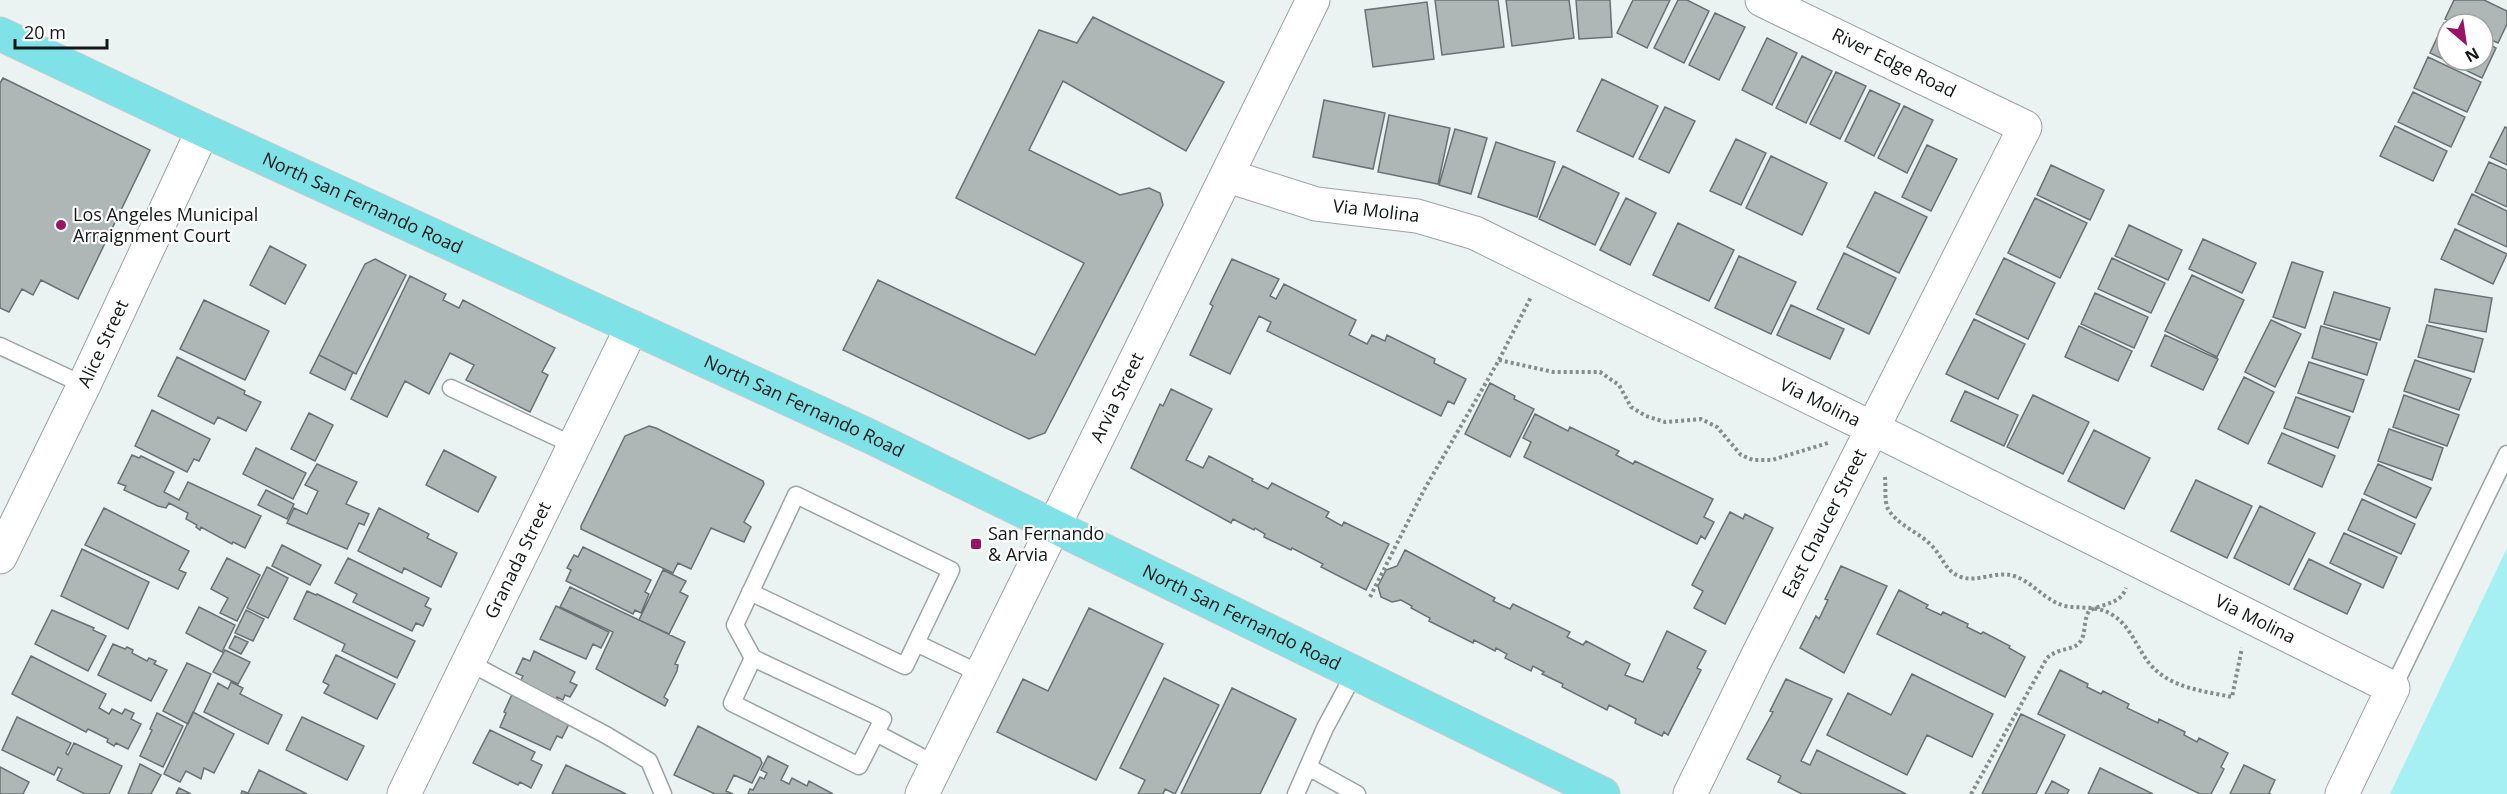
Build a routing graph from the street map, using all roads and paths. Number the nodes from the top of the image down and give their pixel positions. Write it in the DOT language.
graph roads {
  1 [pos="1313,0"];
  2 [pos="1762,0"];
  3 [pos="0,34"];
  4 [pos="2025,127"];
  5 [pos="203,130"];
  6 [pos="1227,176"];
  7 [pos="1545,268"];
  8 [pos="632,327"];
  9 [pos="0,346"];
  10 [pos="1500,360"];
  11 [pos="84,385"];
  12 [pos="451,388"];
  13 [pos="1872,428"];
  14 [pos="1838,440"];
  15 [pos="573,446"];
  16 [pos="2507,454"];
  17 [pos="1884,473"];
  18 [pos="1056,527"];
  19 [pos="0,557"];
  20 [pos="2135,558"];
  21 [pos="750,592"];
  22 [pos="1370,597"];
  23 [pos="2095,607"];
  24 [pos="2256,621"];
  25 [pos="916,643"];
  26 [pos="753,658"];
  27 [pos="468,662"];
  28 [pos="981,674"];
  29 [pos="1354,674"];
  30 [pos="2393,688"];
  31 [pos="876,733"];
  32 [pos="937,765"];
  33 [pos="1308,767"];
  34 [pos="404,794"];
  35 [pos="663,794"];
  36 [pos="922,794"];
  37 [pos="1296,794"];
  38 [pos="1357,794"];
  39 [pos="1603,794"];
  40 [pos="1690,794"];
  41 [pos="1971,794"];
  42 [pos="2342,794"];
  1 -- 6 [label="street, Arvia Street"];
  2 -- 4 [label="street, River Edge Road"];
  3 -- 5 [label="main road, North San Fernando Road"];
  4 -- 13 [label="street, East Chaucer Street"];
  5 -- 8 [label="main road, North San Fernando Road"];
  5 -- 11 [label="street, Alice Street"];
  6 -- 7 [label="street, Via Molina"];
  6 -- 18 [label="street, Arvia Street"];
  7 -- 10 [label="path"];
  7 -- 13 [label="street, Via Molina"];
  8 -- 15 [label="street, Granada Street"];
  8 -- 18 [label="main road, North San Fernando Road"];
  9 -- 11 [label="lane"];
  10 -- 14 [label="path"];
  10 -- 22 [label="path"];
  11 -- 19 [label="street, Alice Street"];
  12 -- 15 [label="lane"];
  13 -- 20 [label="street, Via Molina"];
  13 -- 40 [label="street, East Chaucer Street"];
  15 -- 27 [label="street, Granada Street"];
  16 -- 30 [label="lane"];
  17 -- 23 [label="path"];
  18 -- 28 [label="street, Arvia Street"];
  18 -- 29 [label="main road, North San Fernando Road"];
  20 -- 23 [label="path"];
  20 -- 24 [label="street, Via Molina"];
  21 -- 25 [label="lane"];
  21 -- 25 [label="lane"];
  21 -- 26 [label="lane"];
  23 -- 24 [label="path"];
  23 -- 41 [label="path"];
  24 -- 30 [label="street, Via Molina"];
  25 -- 28 [label="lane"];
  26 -- 31 [label="lane"];
  26 -- 31 [label="lane"];
  27 -- 34 [label="street, Granada Street"];
  27 -- 35 [label="lane"];
  28 -- 32 [label="street, Arvia Street"];
  29 -- 33 [label="lane"];
  29 -- 39 [label="main road, North San Fernando Road"];
  30 -- 42 [label="street"];
  31 -- 32 [label="lane"];
  32 -- 36 [label="street, Arvia Street"];
  33 -- 37 [label="lane"];
  33 -- 38 [label="lane"];
}
